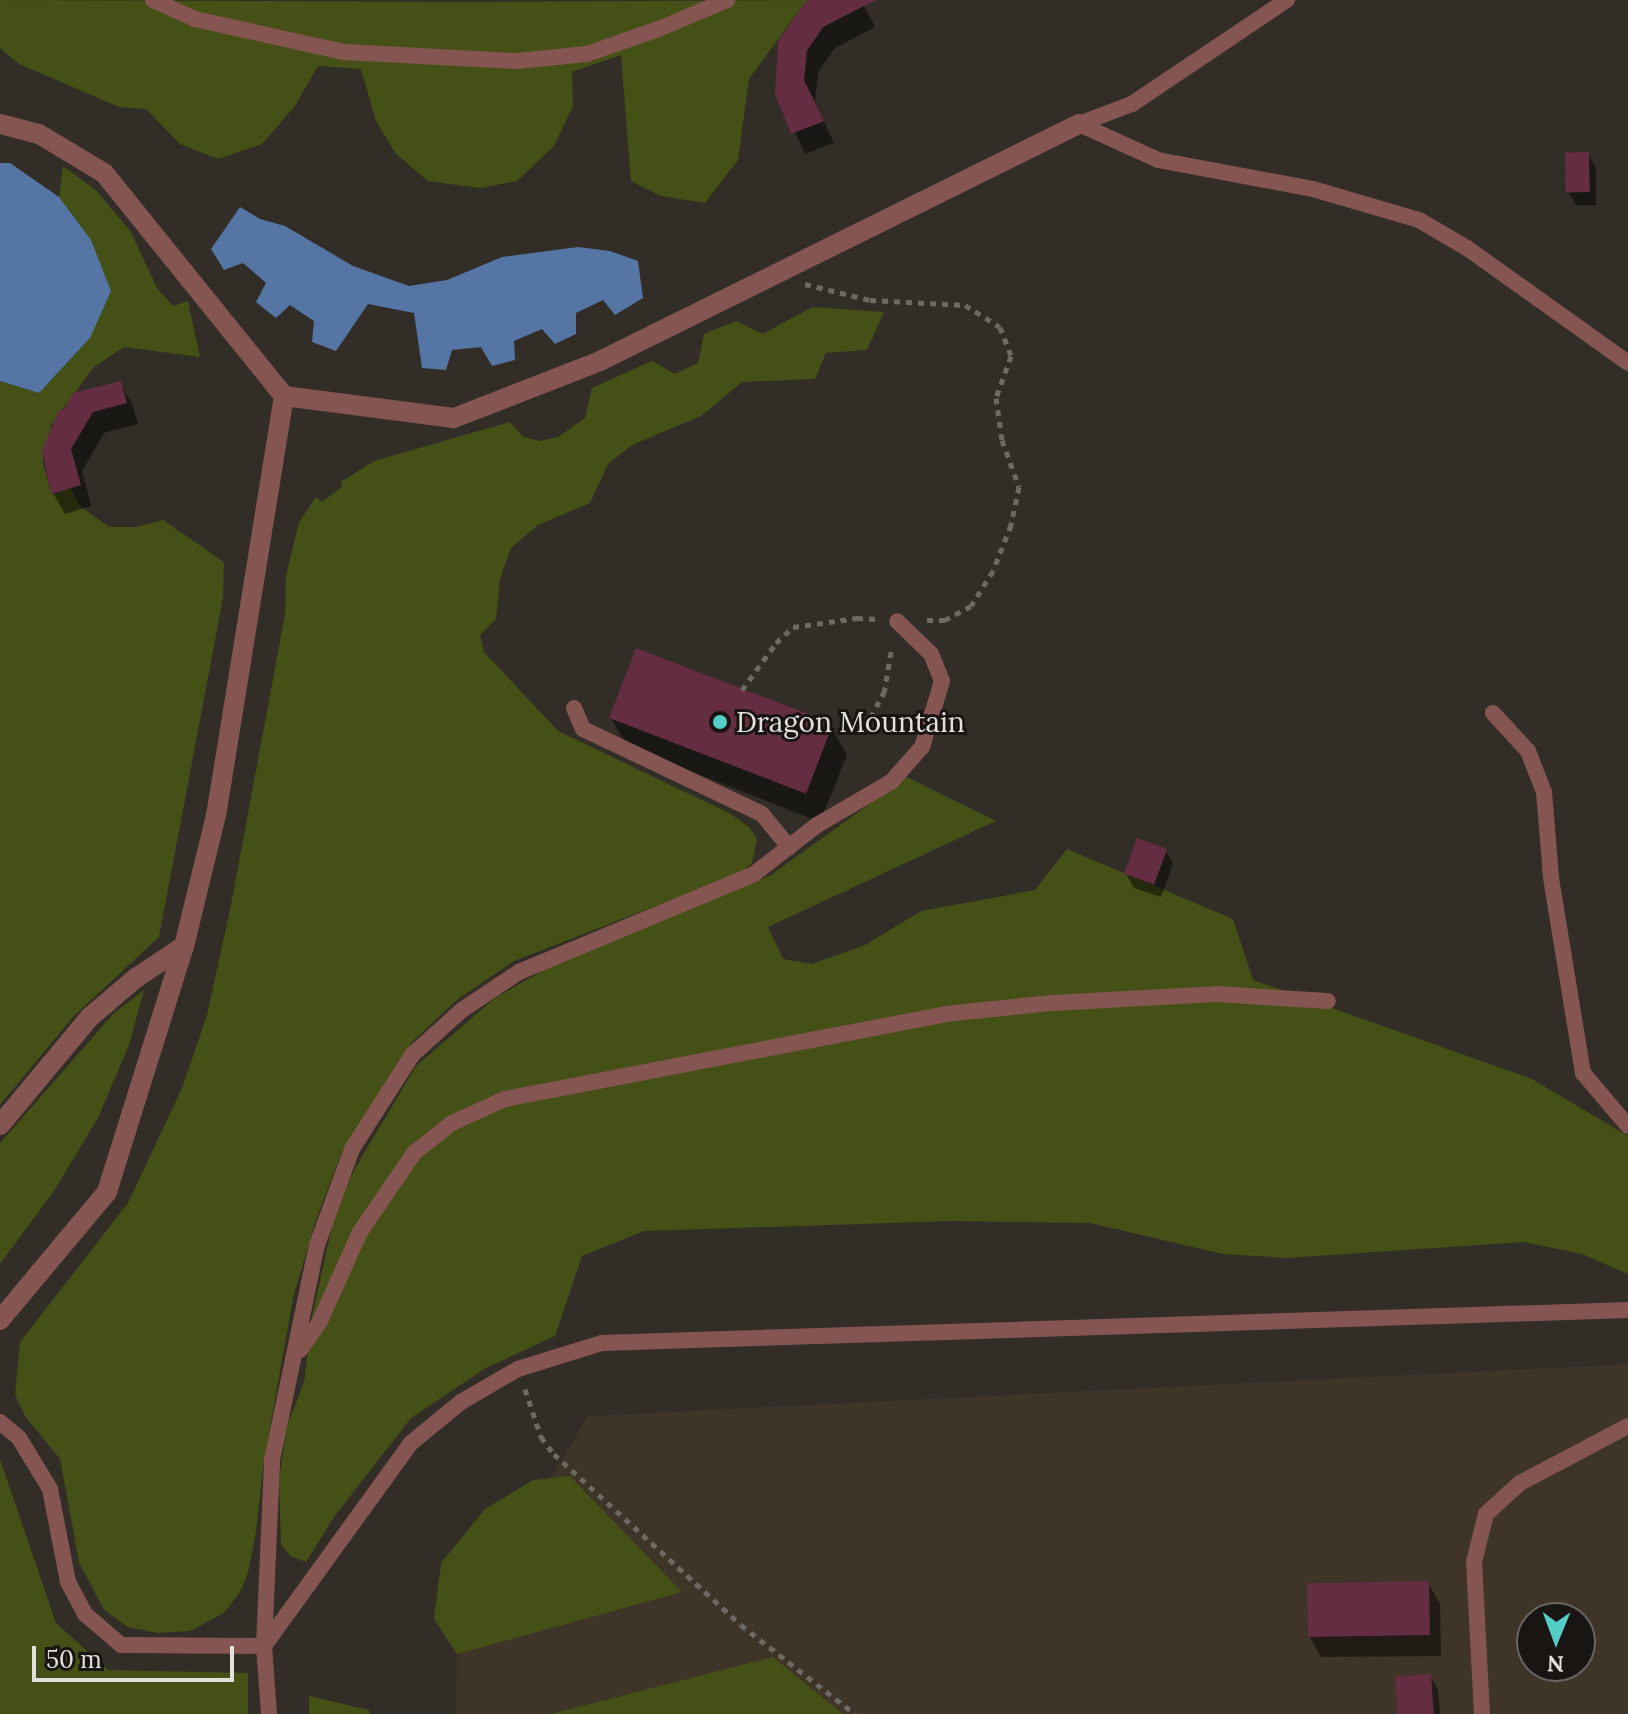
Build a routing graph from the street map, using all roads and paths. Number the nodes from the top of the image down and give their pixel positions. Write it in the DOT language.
graph roads {
  1 [pos="153,0"];
  2 [pos="727,0"];
  3 [pos="1287,0"];
  4 [pos="0,124"];
  5 [pos="1079,124"];
  6 [pos="776,277"];
  7 [pos="1628,363"];
  8 [pos="284,396"];
  9 [pos="897,621"];
  10 [pos="742,690"];
  11 [pos="574,708"];
  12 [pos="1493,713"];
  13 [pos="865,728"];
  14 [pos="789,847"];
  15 [pos="184,946"];
  16 [pos="1328,1001"];
  17 [pos="0,1125"];
  18 [pos="1628,1126"];
  19 [pos="1628,1310"];
  20 [pos="0,1320"];
  21 [pos="294,1358"];
  22 [pos="518,1369"];
  23 [pos="0,1422"];
  24 [pos="1628,1426"];
  25 [pos="264,1646"];
  26 [pos="269,1714"];
  27 [pos="855,1714"];
  28 [pos="1482,1714"];
  1 -- 2 [label="lane"];
  3 -- 5 [label="lane"];
  4 -- 8 [label="street"];
  5 -- 6 [label="street"];
  5 -- 7 [label="lane"];
  6 -- 8 [label="street"];
  6 -- 9 [label="path"];
  8 -- 15 [label="street"];
  9 -- 10 [label="path"];
  9 -- 13 [label="path"];
  9 -- 14 [label="lane"];
  11 -- 14 [label="lane"];
  12 -- 18 [label="lane"];
  14 -- 21 [label="lane"];
  15 -- 17 [label="street"];
  15 -- 20 [label="street"];
  16 -- 21 [label="lane"];
  19 -- 22 [label="lane"];
  21 -- 25 [label="lane"];
  22 -- 25 [label="lane"];
  22 -- 27 [label="path"];
  23 -- 25 [label="lane"];
  24 -- 28 [label="lane"];
  25 -- 26 [label="lane"];
}
